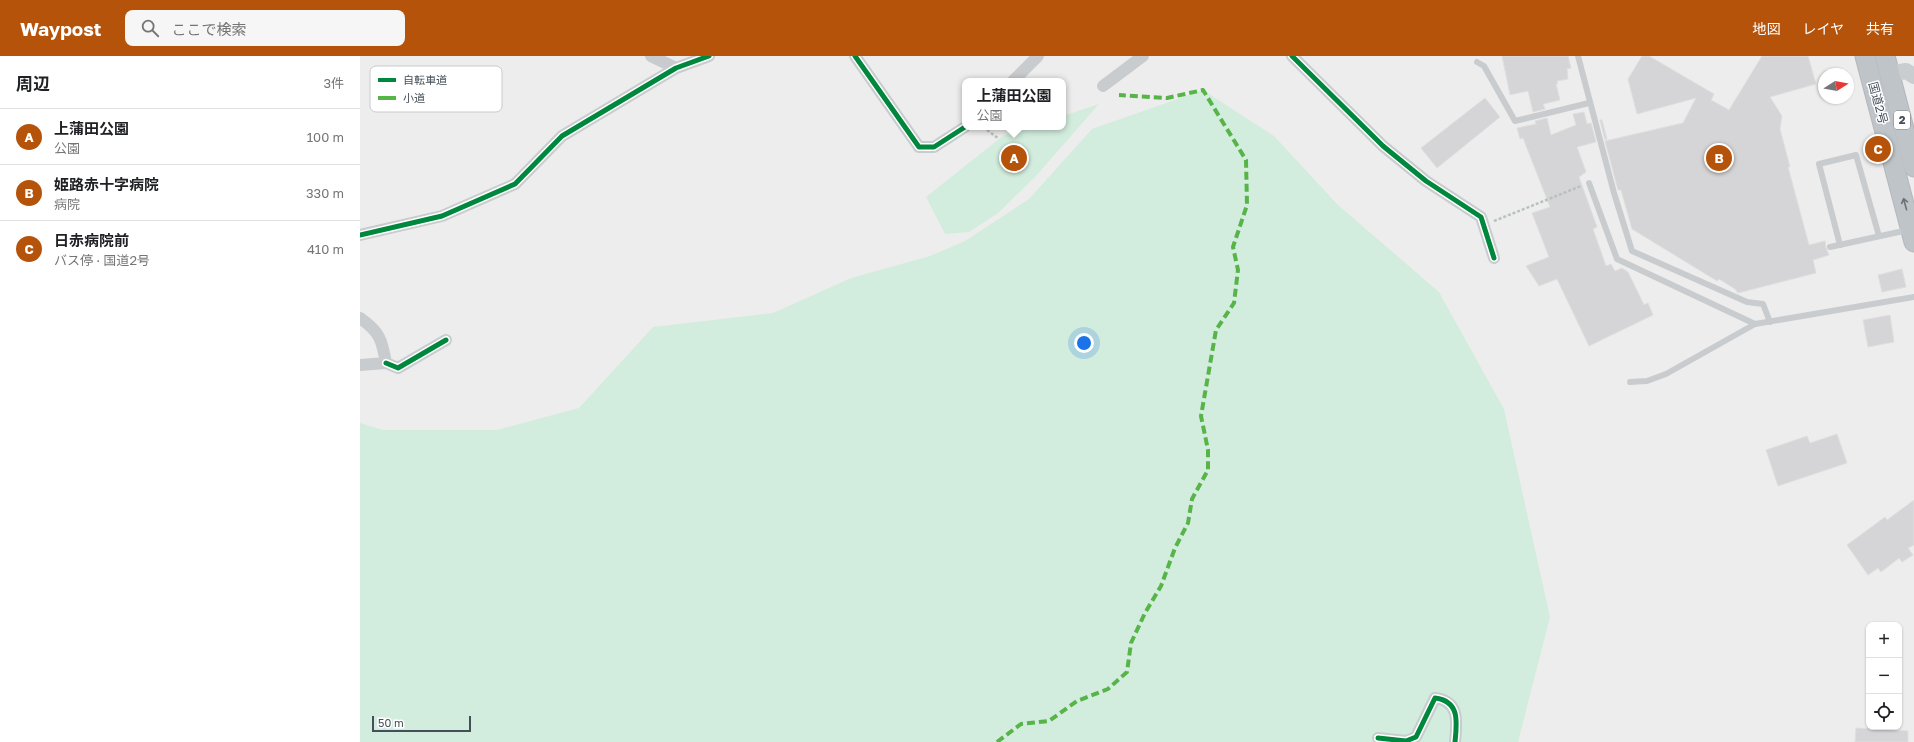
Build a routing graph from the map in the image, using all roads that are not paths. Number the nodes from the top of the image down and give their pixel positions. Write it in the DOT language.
graph roads {
  1 [pos="651,56"];
  2 [pos="709,56"];
  3 [pos="855,56"];
  4 [pos="1038,56"];
  5 [pos="1143,56"];
  6 [pos="1292,56"];
  7 [pos="1578,56"];
  8 [pos="1865,56"];
  9 [pos="1477,62"];
  10 [pos="1887,65"];
  11 [pos="676,68"];
  12 [pos="1914,76"];
  13 [pos="1016,78"];
  14 [pos="1103,86"];
  15 [pos="1589,103"];
  16 [pos="962,128"];
  17 [pos="1914,167"];
  18 [pos="1589,183"];
  19 [pos="360,234"];
  20 [pos="1879,236"];
  21 [pos="1913,236"];
  22 [pos="1840,245"];
  23 [pos="1830,247"];
  24 [pos="1494,258"];
  25 [pos="1914,297"];
  26 [pos="360,318"];
  27 [pos="1770,322"];
  28 [pos="1755,324"];
  29 [pos="446,340"];
  30 [pos="386,363"];
  31 [pos="360,365"];
  32 [pos="1630,382"];
  33 [pos="1378,738"];
  34 [pos="1455,742"];
  1 -- 11 [label="street"];
  2 -- 11 [label="street"];
  3 -- 16 [label="street"];
  4 -- 13 [label="street"];
  5 -- 14 [label="street"];
  6 -- 24 [label="street"];
  7 -- 15 [label="lane"];
  21 -- 8 [label="highway, 国道2号 / 2, one-way"];
  9 -- 15 [label="lane"];
  10 -- 12 [label="main road"];
  10 -- 17 [label="highway, 国道2号 / 2"];
  11 -- 19 [label="street"];
  15 -- 27 [label="lane"];
  18 -- 28 [label="lane"];
  20 -- 21 [label="lane"];
  20 -- 22 [label="lane"];
  20 -- 22 [label="lane"];
  22 -- 23 [label="lane"];
  25 -- 27 [label="lane"];
  26 -- 30 [label="street"];
  27 -- 28 [label="lane"];
  28 -- 32 [label="lane"];
  29 -- 30 [label="street"];
  30 -- 31 [label="street"];
  33 -- 34 [label="street"];
}
